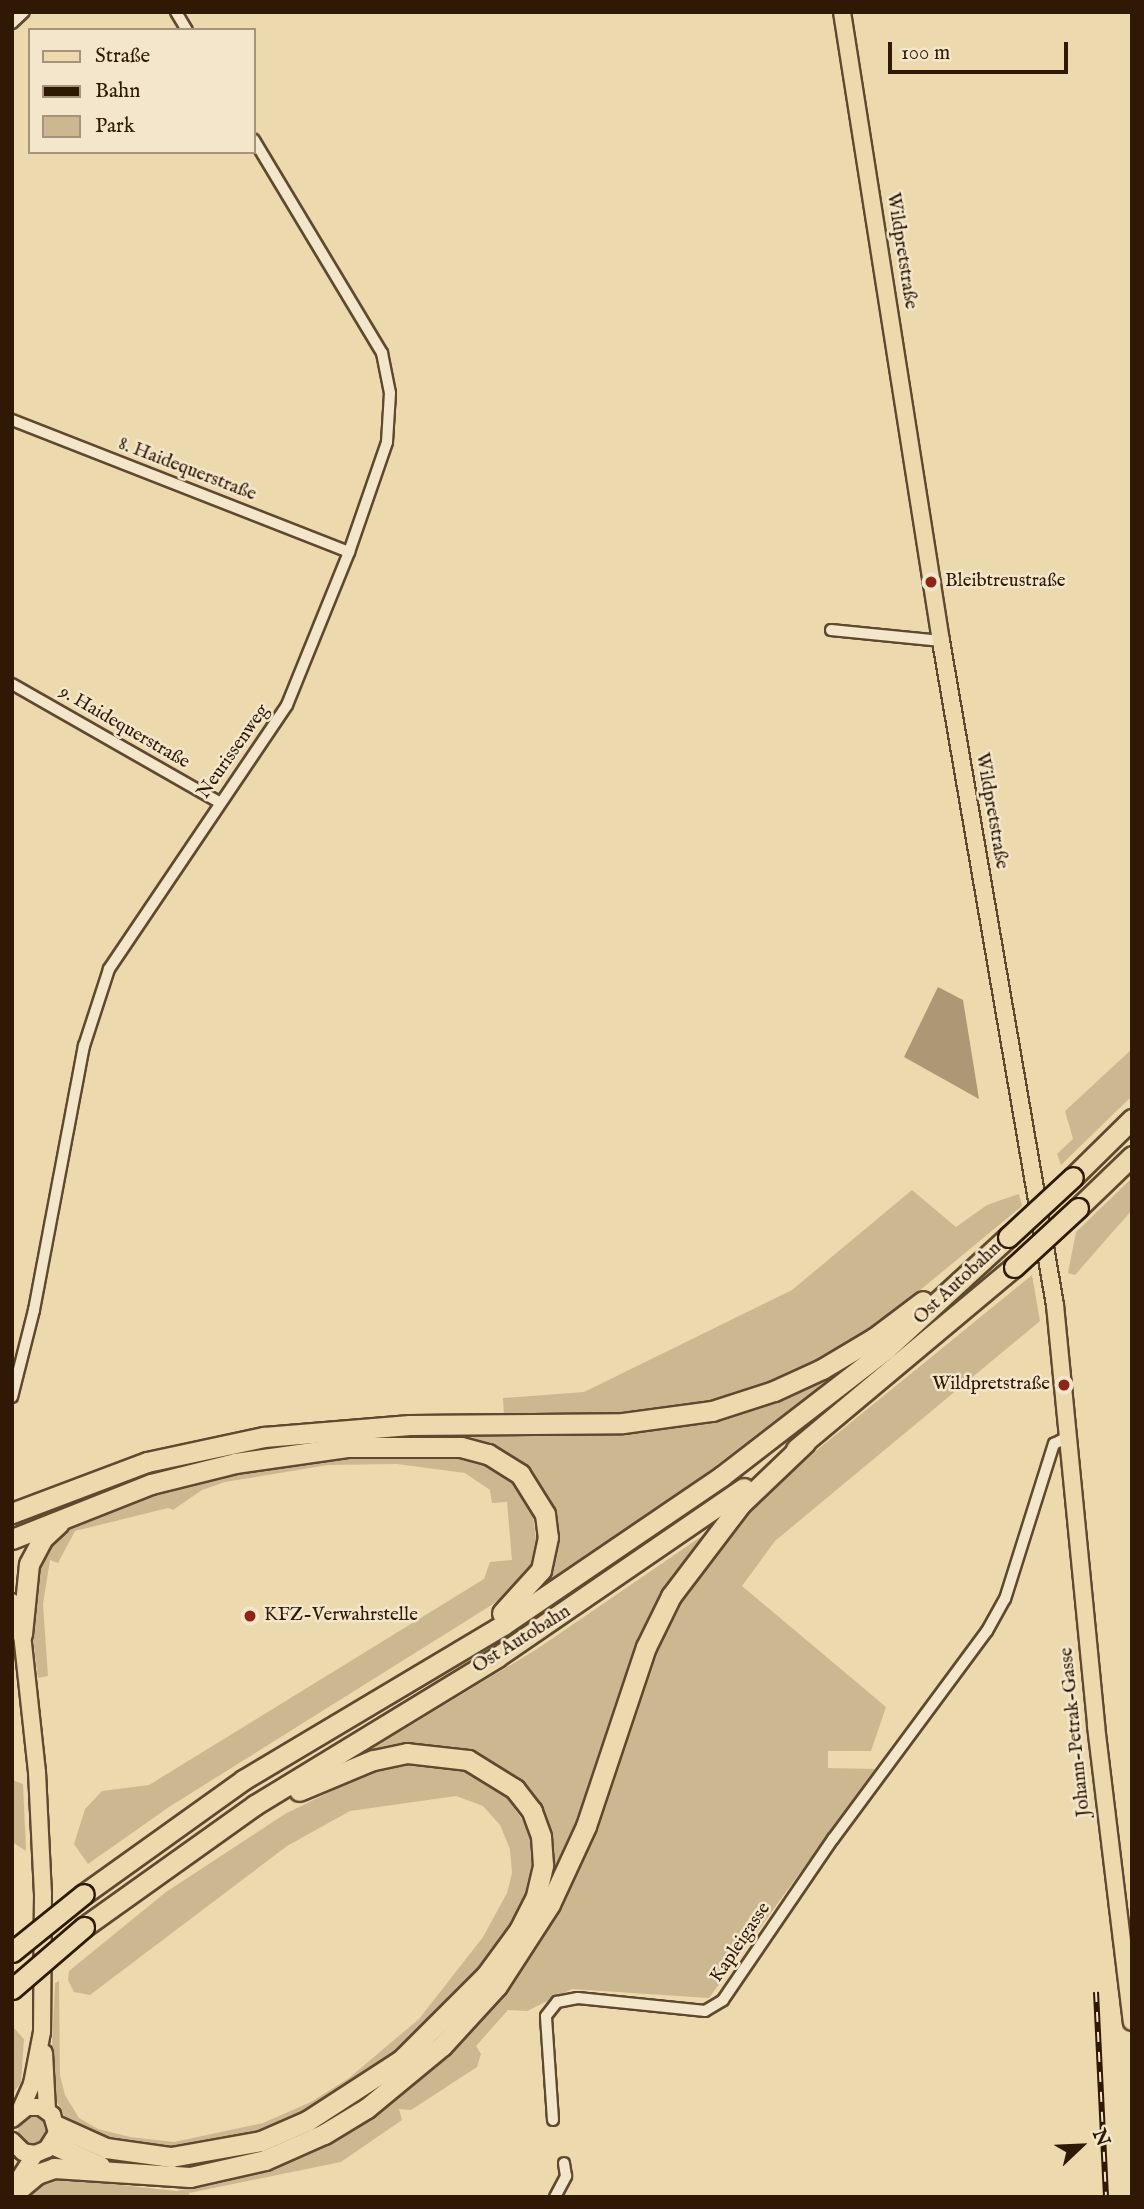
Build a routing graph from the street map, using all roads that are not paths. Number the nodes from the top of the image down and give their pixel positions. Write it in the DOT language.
graph roads {
  1 [pos="23,12"];
  2 [pos="176,12"];
  3 [pos="842,12"];
  4 [pos="12,23"];
  5 [pos="186,28"];
  6 [pos="256,142"];
  7 [pos="12,420"];
  8 [pos="349,552"];
  9 [pos="831,630"];
  10 [pos="941,641"];
  11 [pos="12,684"];
  12 [pos="219,802"];
  13 [pos="1132,1119"];
  14 [pos="1132,1156"];
  15 [pos="970,1270"];
  16 [pos="12,1397"];
  17 [pos="1070,1436"];
  18 [pos="806,1441"];
  19 [pos="12,1513"];
  20 [pos="66,1517"];
  21 [pos="12,1539"];
  22 [pos="12,1602"];
  23 [pos="22,1634"];
  24 [pos="482,1634"];
  25 [pos="255,1805"];
  26 [pos="12,1952"];
  27 [pos="12,1989"];
  28 [pos="1132,2022"];
  29 [pos="42,2032"];
  30 [pos="17,2114"];
  31 [pos="553,2120"];
  32 [pos="48,2134"];
  33 [pos="13,2148"];
  34 [pos="564,2163"];
  35 [pos="120,2173"];
  36 [pos="12,2192"];
  37 [pos="555,2197"];
  1 -- 4 [label="street"];
  2 -- 5 [label="street"];
  3 -- 10 [label="main road, Wildpretstraße"];
  6 -- 8 [label="street, Neurissenweg"];
  7 -- 8 [label="street, 8. Haidequerstraße"];
  8 -- 12 [label="street, Neurissenweg"];
  9 -- 10 [label="street"];
  10 -- 17 [label="main road, Wildpretstraße"];
  11 -- 12 [label="street, 9. Haidequerstraße"];
  12 -- 16 [label="street, Neurissenweg"];
  13 -- 15 [label="highway, Ost Autobahn, bridge"];
  14 -- 18 [label="highway, Ost Autobahn, bridge"];
  15 -- 19 [label="highway"];
  15 -- 24 [label="highway, Ost Autobahn"];
  17 -- 28 [label="main road, Johann-Petrak-Gasse"];
  17 -- 31 [label="street, Kapleigasse"];
  18 -- 25 [label="highway, Ost Autobahn"];
  18 -- 35 [label="highway"];
  20 -- 21 [label="highway"];
  20 -- 23 [label="highway"];
  20 -- 24 [label="highway"];
  22 -- 23 [label="main road"];
  23 -- 29 [label="main road"];
  24 -- 26 [label="highway, Ost Autobahn, bridge"];
  25 -- 27 [label="highway, Ost Autobahn, bridge"];
  25 -- 32 [label="highway"];
  29 -- 30 [label="main road"];
  29 -- 32 [label="main road"];
  30 -- 32 [label="main road"];
  32 -- 33 [label="main road"];
  32 -- 35 [label="highway"];
  32 -- 36 [label="main road"];
  34 -- 37 [label="street"];
  35 -- 36 [label="highway"];
}
